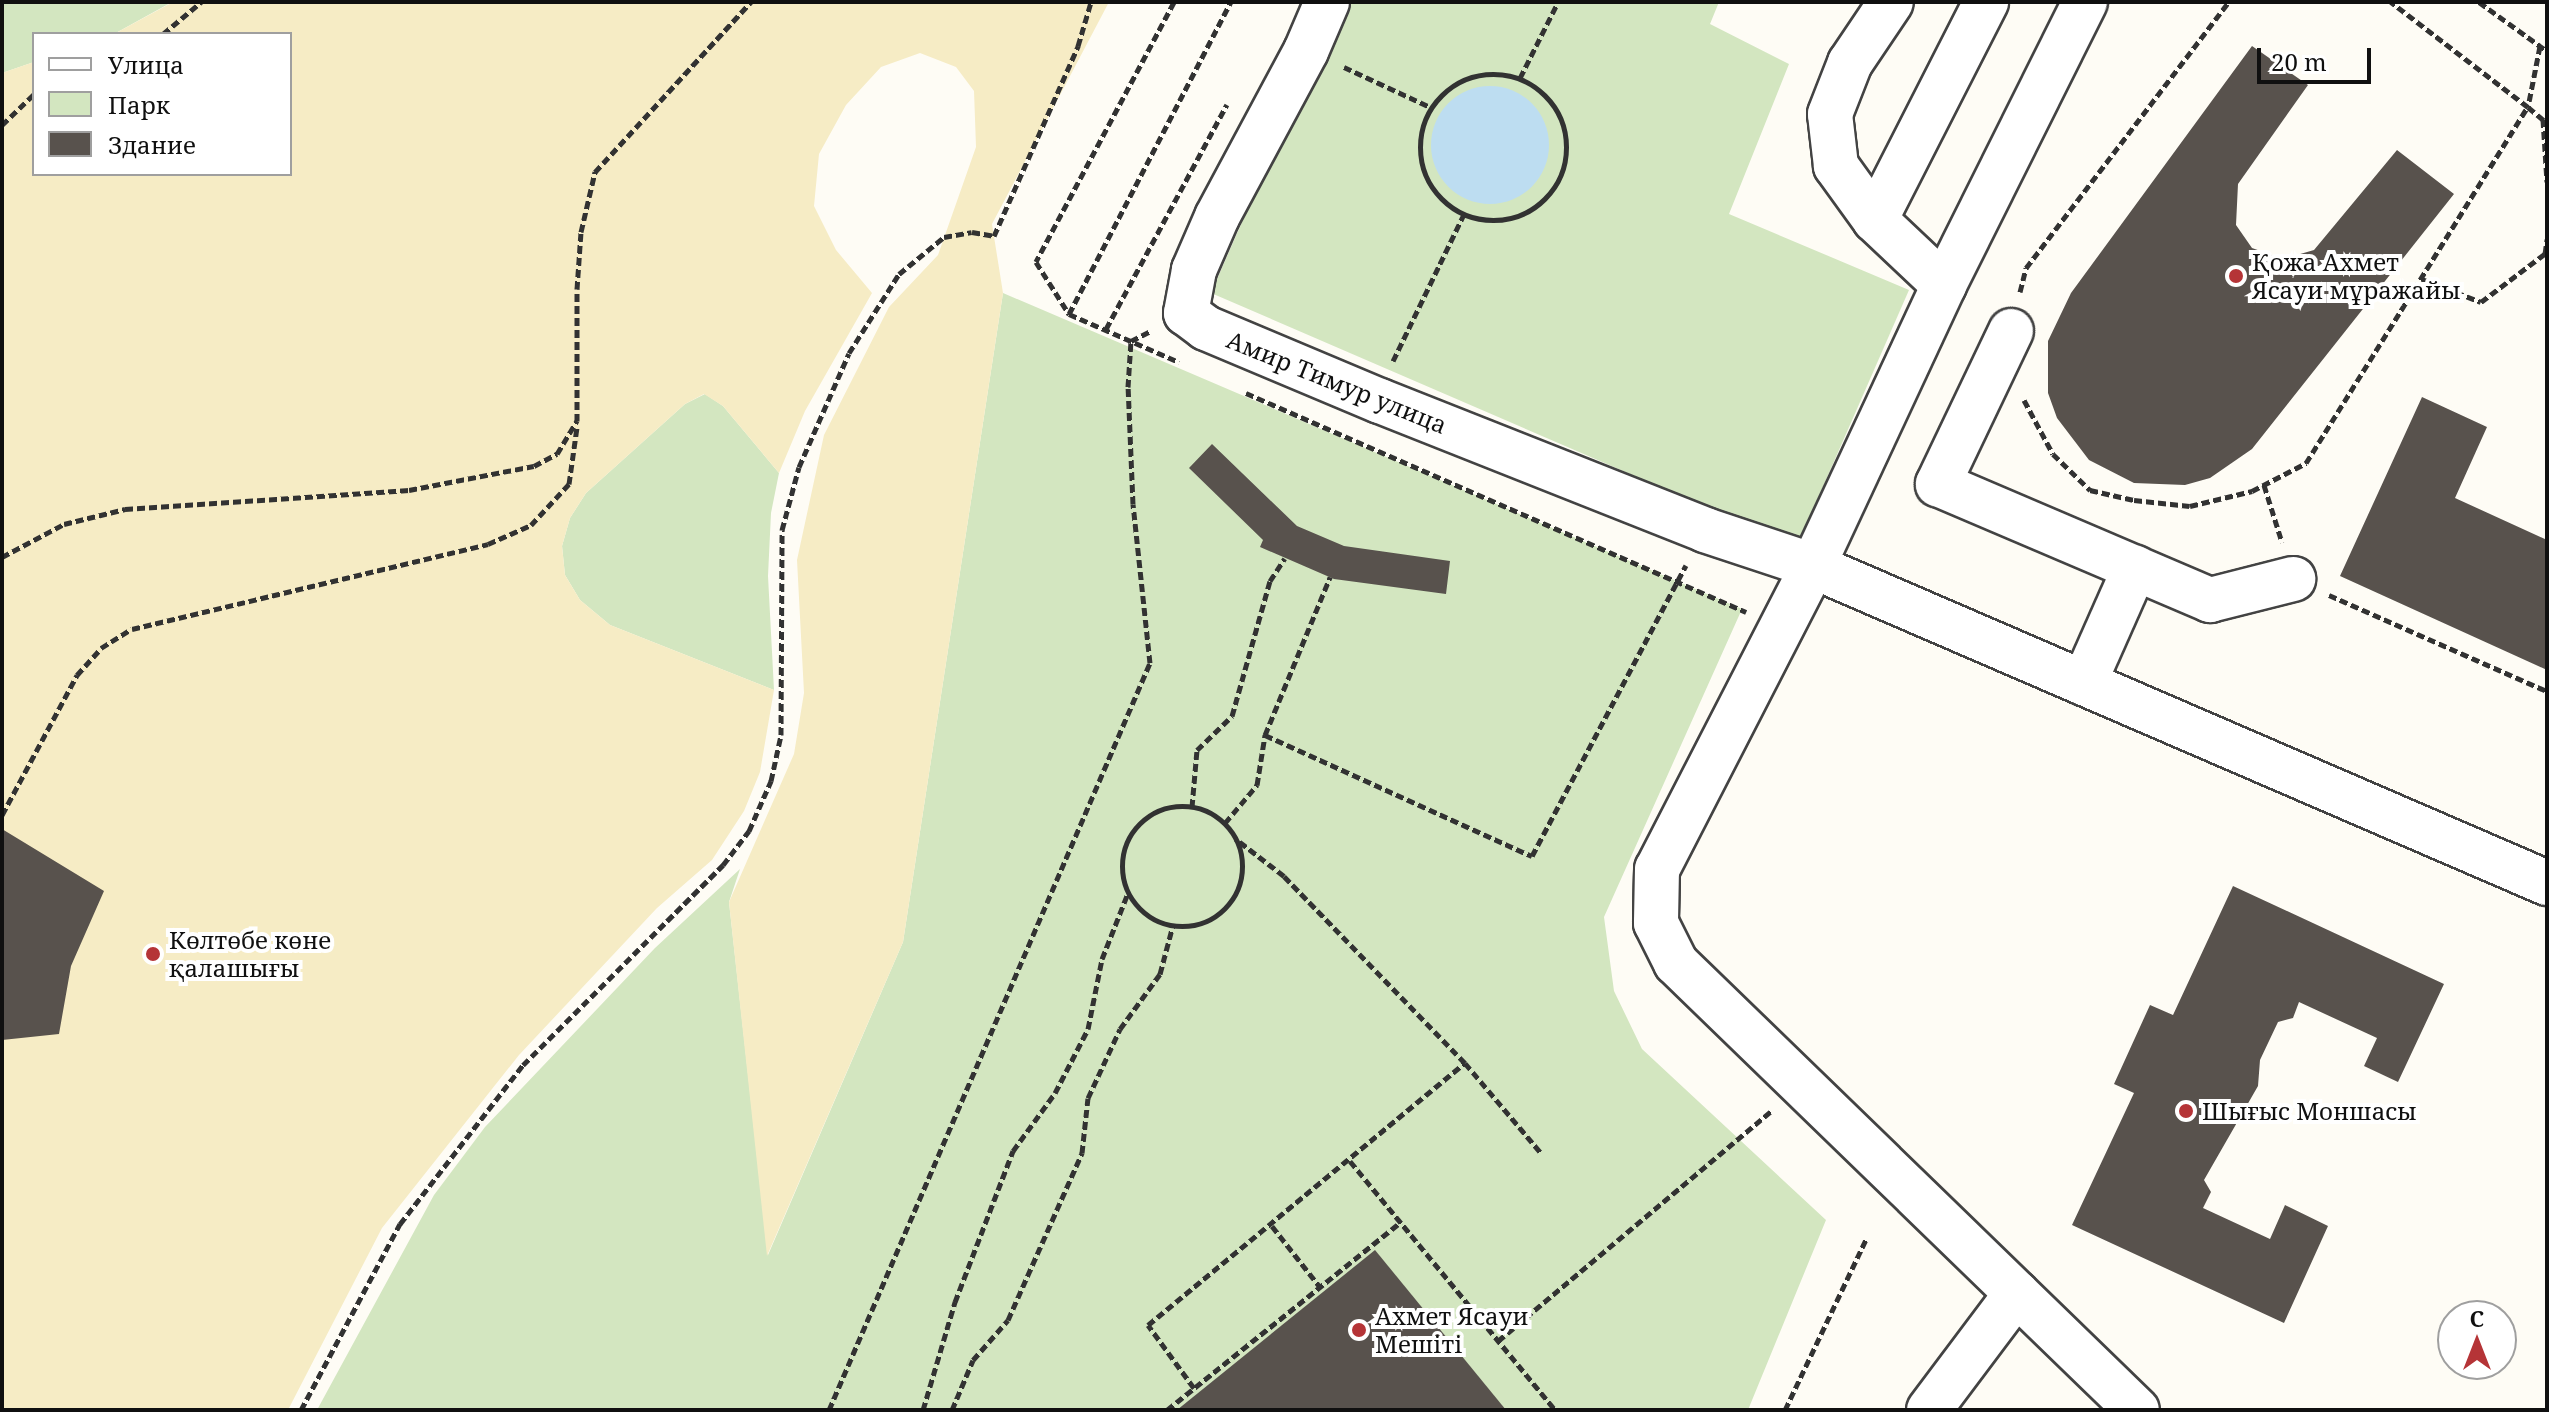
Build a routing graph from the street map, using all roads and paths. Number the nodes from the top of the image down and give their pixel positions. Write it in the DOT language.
graph roads {
  1 [pos="201,2"];
  2 [pos="751,2"];
  3 [pos="1091,2"];
  4 [pos="1231,2"];
  5 [pos="1327,2"];
  6 [pos="1558,2"];
  7 [pos="1891,2"];
  8 [pos="1986,2"];
  9 [pos="2085,2"];
  10 [pos="2229,2"];
  11 [pos="2391,2"];
  12 [pos="2479,2"];
  13 [pos="165,32"];
  14 [pos="2540,46"];
  15 [pos="1306,51"];
  16 [pos="2547,51"];
  17 [pos="1520,78"];
  18 [pos="32,96"];
  19 [pos="1230,99"];
  20 [pos="1430,107"];
  21 [pos="2528,107"];
  22 [pos="2545,121"];
  23 [pos="2,125"];
  24 [pos="2547,182"];
  25 [pos="1464,214"];
  26 [pos="1875,220"];
  27 [pos="2547,239"];
  28 [pos="2546,253"];
  29 [pos="2421,279"];
  30 [pos="1944,285"];
  31 [pos="1186,313"];
  32 [pos="1069,314"];
  33 [pos="1106,329"];
  34 [pos="2011,331"];
  35 [pos="2023,394"];
  36 [pos="1380,401"];
  37 [pos="577,421"];
  38 [pos="2264,485"];
  39 [pos="1705,530"];
  40 [pos="2,557"];
  41 [pos="1285,558"];
  42 [pos="1813,566"];
  43 [pos="2135,568"];
  44 [pos="1330,577"];
  45 [pos="2293,579"];
  46 [pos="2084,683"];
  47 [pos="2547,691"];
  48 [pos="1265,735"];
  49 [pos="1192,807"];
  50 [pos="2,815"];
  51 [pos="1225,823"];
  52 [pos="1236,839"];
  53 [pos="2547,883"];
  54 [pos="1128,893"];
  55 [pos="1173,925"];
  56 [pos="1465,1063"];
  57 [pos="1803,1084"];
  58 [pos="1541,1153"];
  59 [pos="1350,1161"];
  60 [pos="1401,1222"];
  61 [pos="1272,1226"];
  62 [pos="1867,1237"];
  63 [pos="1320,1287"];
  64 [pos="2017,1293"];
  65 [pos="1498,1341"];
  66 [pos="1194,1388"];
  67 [pos="301,1410"];
  68 [pos="829,1410"];
  69 [pos="923,1410"];
  70 [pos="952,1410"];
  71 [pos="1167,1410"];
  72 [pos="1555,1410"];
  73 [pos="1785,1410"];
  74 [pos="1929,1410"];
  75 [pos="2137,1410"];
  1 -- 13 [label="path"];
  2 -- 37 [label="path"];
  3 -- 67 [label="path"];
  4 -- 32 [label="path"];
  5 -- 15 [label="street"];
  6 -- 17 [label="path"];
  7 -- 26 [label="street"];
  8 -- 26 [label="street"];
  9 -- 30 [label="street"];
  10 -- 34 [label="path"];
  11 -- 21 [label="path"];
  12 -- 14 [label="path"];
  14 -- 16 [label="path"];
  14 -- 21 [label="path"];
  15 -- 20 [label="path"];
  15 -- 31 [label="street"];
  17 -- 20 [label="path"];
  17 -- 25 [label="path"];
  18 -- 23 [label="path"];
  19 -- 33 [label="path"];
  20 -- 25 [label="path"];
  21 -- 22 [label="path"];
  21 -- 29 [label="path"];
  22 -- 24 [label="path"];
  25 -- 36 [label="path"];
  26 -- 30 [label="street"];
  27 -- 28 [label="path"];
  28 -- 29 [label="path"];
  29 -- 38 [label="path"];
  30 -- 42 [label="street"];
  31 -- 36 [label="street, Амир Тимур улица"];
  31 -- 68 [label="path"];
  34 -- 43 [label="street"];
  35 -- 38 [label="path"];
  36 -- 39 [label="street, Амир Тимур улица"];
  37 -- 40 [label="path"];
  37 -- 50 [label="path"];
  38 -- 45 [label="path"];
  39 -- 42 [label="street, Амир Тимур улица"];
  39 -- 48 [label="path"];
  41 -- 49 [label="path"];
  42 -- 46 [label="street, Амир Тимур улица"];
  42 -- 57 [label="street"];
  43 -- 45 [label="street"];
  43 -- 46 [label="street"];
  44 -- 48 [label="path"];
  45 -- 47 [label="path"];
  46 -- 53 [label="street, Амир Тимур улица"];
  48 -- 51 [label="path"];
  49 -- 51 [label="path"];
  49 -- 54 [label="path"];
  51 -- 52 [label="path"];
  52 -- 55 [label="path"];
  52 -- 56 [label="path"];
  54 -- 55 [label="path"];
  54 -- 69 [label="path"];
  55 -- 70 [label="path"];
  56 -- 58 [label="path"];
  56 -- 59 [label="path"];
  57 -- 64 [label="street"];
  57 -- 65 [label="path"];
  59 -- 60 [label="path"];
  59 -- 61 [label="path"];
  60 -- 63 [label="path"];
  60 -- 65 [label="path"];
  61 -- 63 [label="path"];
  61 -- 66 [label="path"];
  62 -- 73 [label="path"];
  63 -- 66 [label="path"];
  64 -- 74 [label="street"];
  64 -- 75 [label="street"];
  65 -- 72 [label="path"];
  66 -- 71 [label="path"];
}
